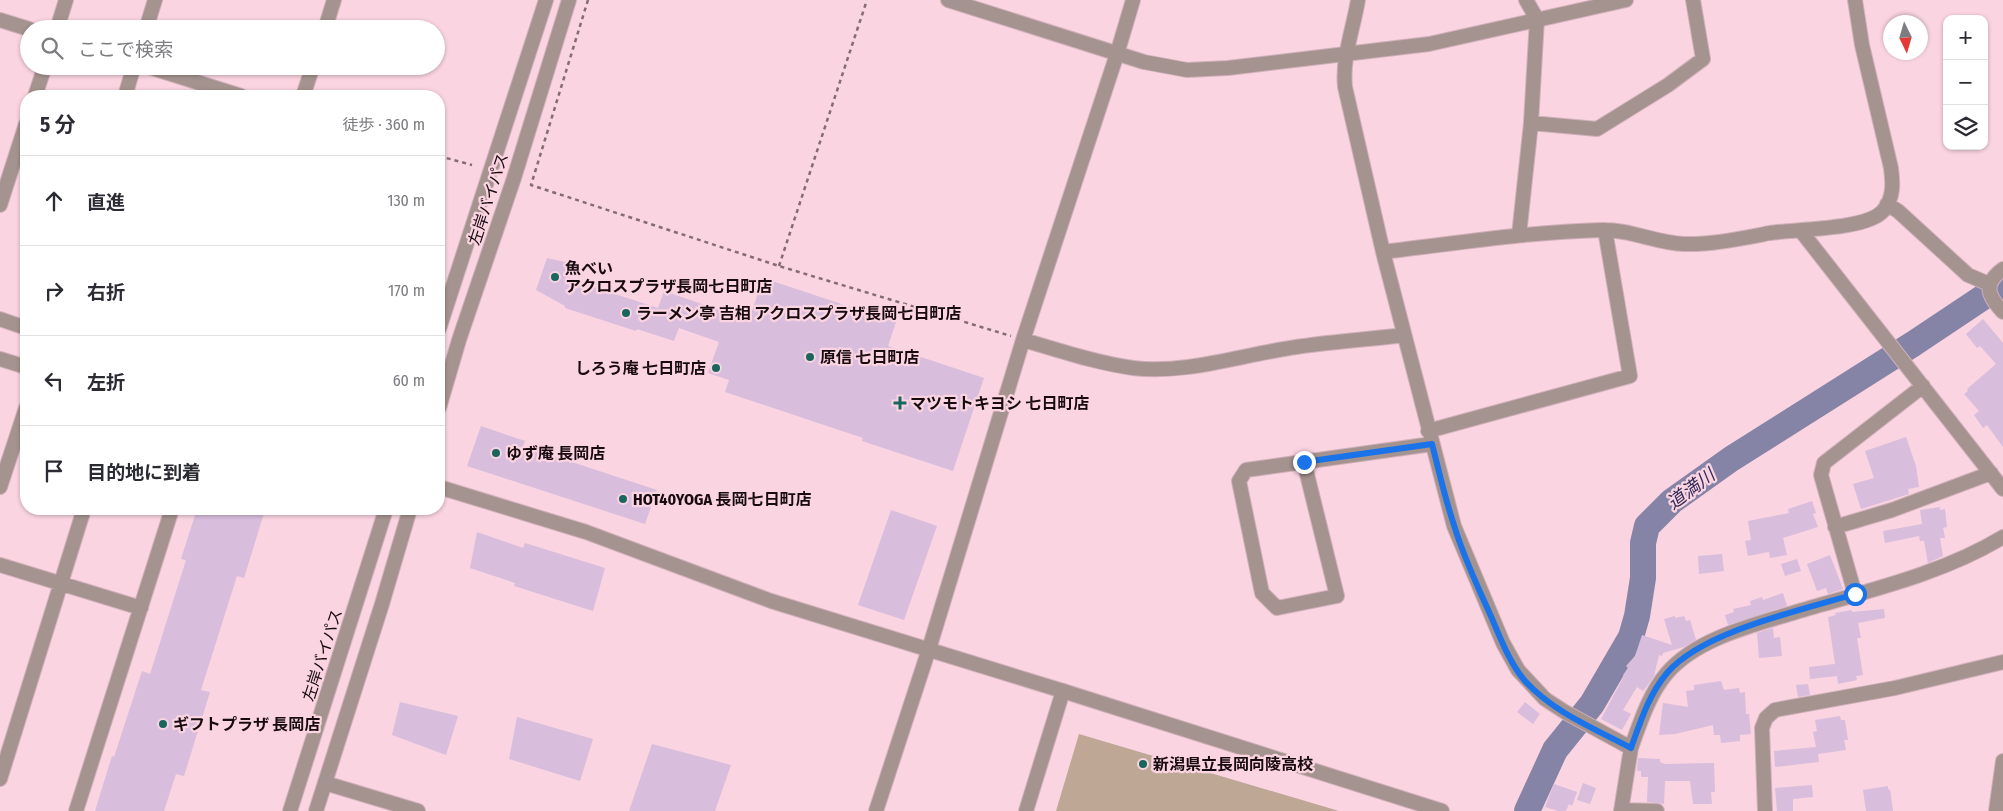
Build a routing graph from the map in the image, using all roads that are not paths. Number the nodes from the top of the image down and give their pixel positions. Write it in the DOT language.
graph roads {
  1 [pos="66,0"];
  2 [pos="155,0"];
  3 [pos="334,0"];
  4 [pos="546,0"];
  5 [pos="569,0"];
  6 [pos="948,0"];
  7 [pos="1133,0"];
  8 [pos="1358,0"];
  9 [pos="1526,0"];
  10 [pos="1626,0"];
  11 [pos="1693,0"];
  12 [pos="1855,0"];
  13 [pos="1537,19"];
  14 [pos="0,20"];
  15 [pos="60,20"];
  16 [pos="149,20"];
  17 [pos="328,20"];
  18 [pos="20,26"];
  19 [pos="1117,54"];
  20 [pos="1346,54"];
  21 [pos="42,75"];
  22 [pos="131,75"];
  23 [pos="174,75"];
  24 [pos="310,75"];
  25 [pos="37,90"];
  26 [pos="127,90"];
  27 [pos="222,90"];
  28 [pos="305,90"];
  29 [pos="1531,123"];
  30 [pos="20,143"];
  31 [pos="1888,204"];
  32 [pos="0,206"];
  33 [pos="1605,230"];
  34 [pos="1801,231"];
  35 [pos="1519,235"];
  36 [pos="1383,252"];
  37 [pos="2003,269"];
  38 [pos="1990,284"];
  39 [pos="445,310"];
  40 [pos="2003,312"];
  41 [pos="0,319"];
  42 [pos="20,326"];
  43 [pos="1404,335"];
  44 [pos="1023,340"];
  45 [pos="0,359"];
  46 [pos="20,365"];
  47 [pos="1923,386"];
  48 [pos="445,388"];
  49 [pos="20,426"];
  50 [pos="1428,431"];
  51 [pos="1432,444"];
  52 [pos="1304,462"];
  53 [pos="1991,473"];
  54 [pos="0,487"];
  55 [pos="2003,488"];
  56 [pos="445,489"];
  57 [pos="82,515"];
  58 [pos="170,515"];
  59 [pos="384,515"];
  60 [pos="408,515"];
  61 [pos="1835,527"];
  62 [pos="2003,536"];
  63 [pos="0,565"];
  64 [pos="62,583"];
  65 [pos="1855,594"];
  66 [pos="140,608"];
  67 [pos="929,649"];
  68 [pos="2003,662"];
  69 [pos="1063,691"];
  70 [pos="1631,748"];
  71 [pos="2003,761"];
  72 [pos="0,778"];
  73 [pos="325,783"];
  74 [pos="1621,810"];
  75 [pos="76,811"];
  76 [pos="290,811"];
  77 [pos="316,811"];
  78 [pos="418,811"];
  79 [pos="876,811"];
  80 [pos="1026,811"];
  81 [pos="1442,811"];
  82 [pos="1657,811"];
  83 [pos="1765,811"];
  84 [pos="1996,811"];
  1 -- 15 [label="street"];
  2 -- 16 [label="street"];
  3 -- 17 [label="street"];
  4 -- 39 [label="street, 左岸バイパス"];
  5 -- 48 [label="street, 左岸バイパス"];
  6 -- 19 [label="street"];
  7 -- 19 [label="street"];
  8 -- 20 [label="street"];
  9 -- 13 [label="street"];
  10 -- 13 [label="street"];
  11 -- 29 [label="street"];
  12 -- 31 [label="street"];
  13 -- 20 [label="street"];
  13 -- 29 [label="street"];
  14 -- 18 [label="street"];
  19 -- 20 [label="street"];
  19 -- 44 [label="street"];
  20 -- 36 [label="street"];
  21 -- 25 [label="street"];
  22 -- 26 [label="street"];
  23 -- 27 [label="street"];
  24 -- 28 [label="street"];
  29 -- 35 [label="street"];
  30 -- 32 [label="street"];
  31 -- 34 [label="street"];
  31 -- 38 [label="street"];
  33 -- 34 [label="street"];
  33 -- 35 [label="street"];
  33 -- 50 [label="street"];
  34 -- 47 [label="street"];
  35 -- 36 [label="street"];
  36 -- 43 [label="street"];
  37 -- 38 [label="street"];
  38 -- 40 [label="street"];
  41 -- 42 [label="street"];
  43 -- 44 [label="street"];
  43 -- 50 [label="street"];
  44 -- 67 [label="street"];
  45 -- 46 [label="street"];
  47 -- 53 [label="street"];
  47 -- 61 [label="street"];
  49 -- 54 [label="street"];
  50 -- 51 [label="street"];
  51 -- 52 [label="street"];
  51 -- 70 [label="street"];
  52 -- 52 [label="street"];
  53 -- 55 [label="street"];
  53 -- 61 [label="street"];
  56 -- 67 [label="street"];
  57 -- 64 [label="street"];
  58 -- 66 [label="street"];
  59 -- 76 [label="street, 左岸バイパス"];
  60 -- 73 [label="street"];
  61 -- 65 [label="street"];
  62 -- 65 [label="street"];
  63 -- 64 [label="street"];
  64 -- 66 [label="street"];
  64 -- 72 [label="street"];
  65 -- 70 [label="street"];
  66 -- 75 [label="street"];
  67 -- 69 [label="street"];
  67 -- 79 [label="street"];
  68 -- 83 [label="street"];
  69 -- 80 [label="street"];
  69 -- 81 [label="street"];
  70 -- 74 [label="street"];
  71 -- 84 [label="street"];
  73 -- 77 [label="street"];
  73 -- 78 [label="street"];
  74 -- 82 [label="street"];
}
